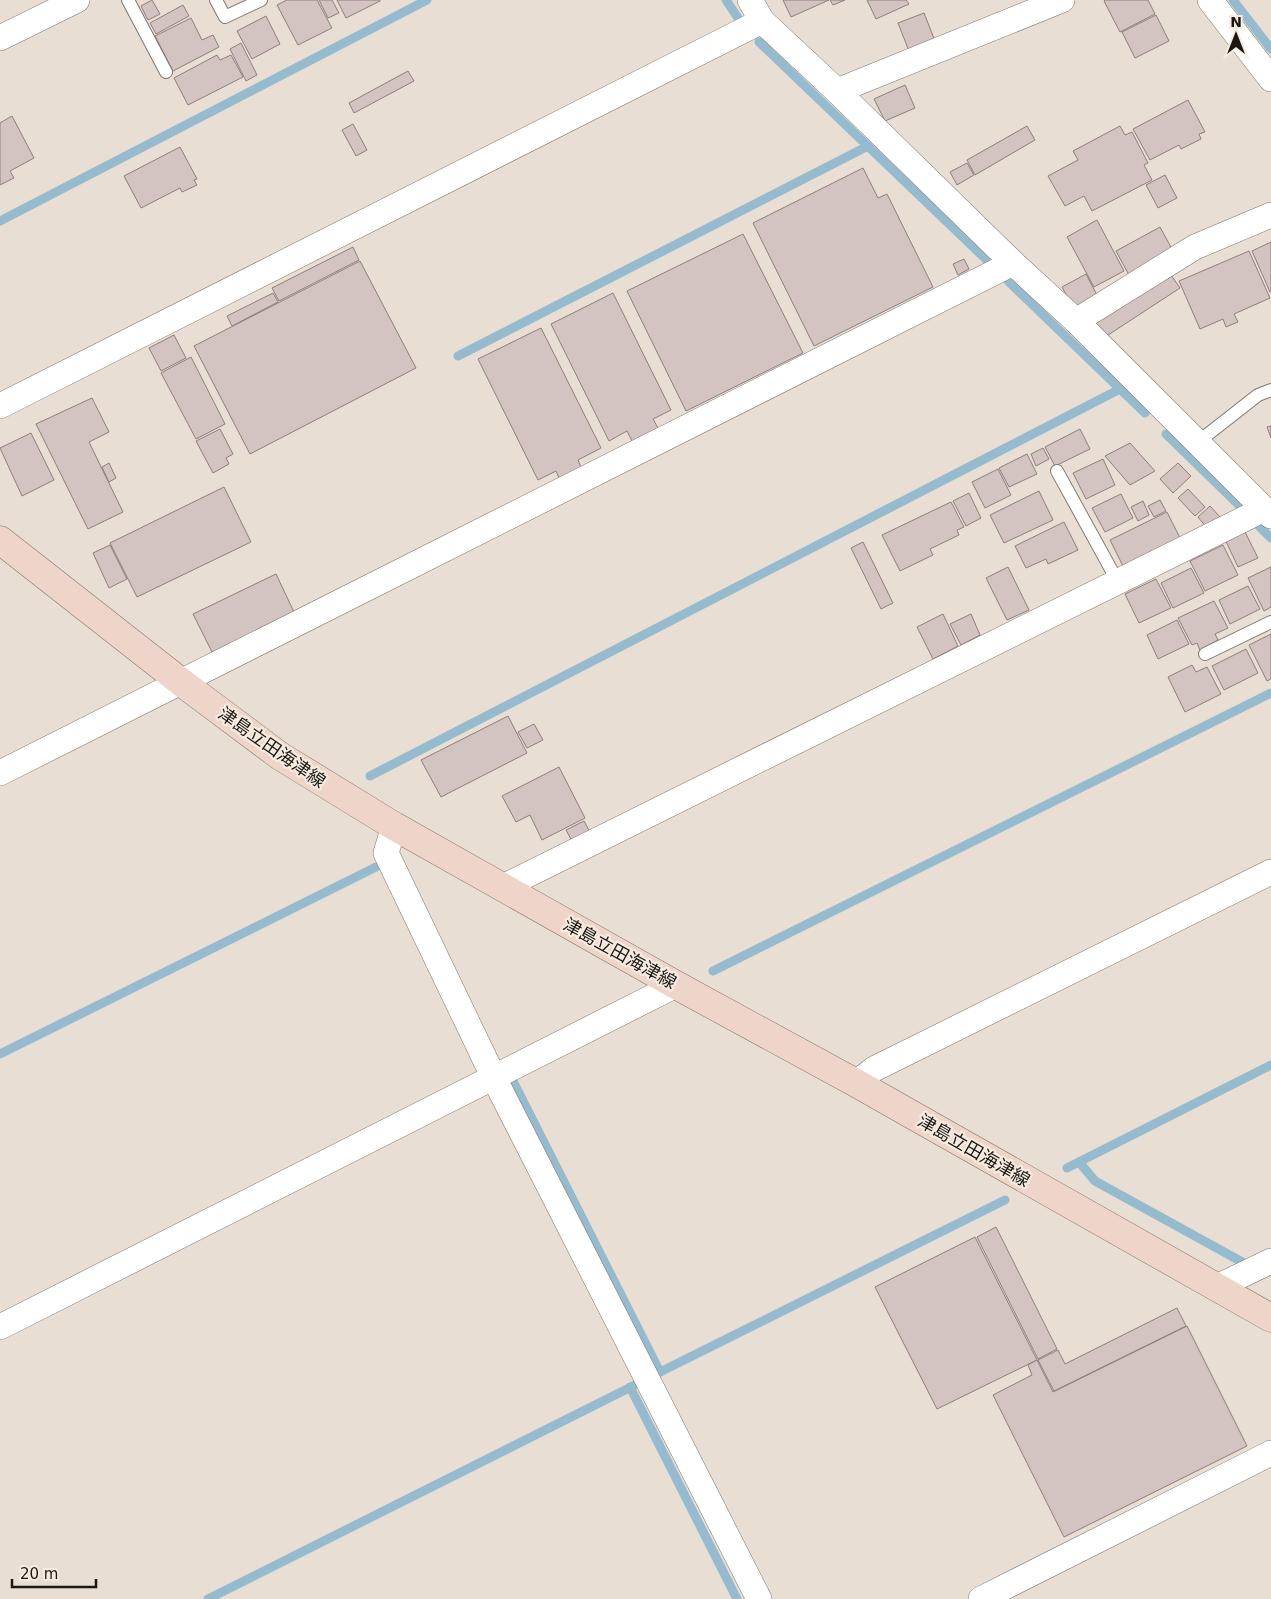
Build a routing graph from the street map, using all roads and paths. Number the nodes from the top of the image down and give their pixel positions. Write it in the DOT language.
graph roads {
  1 [pos="76,0"];
  2 [pos="128,0"];
  3 [pos="216,0"];
  4 [pos="261,0"];
  5 [pos="750,0"];
  6 [pos="1062,0"];
  7 [pos="1210,0"];
  8 [pos="762,21"];
  9 [pos="0,38"];
  10 [pos="166,72"];
  11 [pos="1271,79"];
  12 [pos="837,91"];
  13 [pos="1271,215"];
  14 [pos="1013,263"];
  15 [pos="1076,321"];
  16 [pos="1271,390"];
  17 [pos="0,406"];
  18 [pos="1198,442"];
  19 [pos="1057,471"];
  20 [pos="1268,512"];
  21 [pos="0,540"];
  22 [pos="1118,582"];
  23 [pos="1271,622"];
  24 [pos="1205,654"];
  25 [pos="181,682"];
  26 [pos="0,774"];
  27 [pos="394,826"];
  28 [pos="1271,872"];
  29 [pos="503,887"];
  30 [pos="676,985"];
  31 [pos="494,1078"];
  32 [pos="856,1083"];
  33 [pos="1271,1261"];
  34 [pos="1216,1287"];
  35 [pos="1271,1318"];
  36 [pos="0,1327"];
  37 [pos="1271,1454"];
  38 [pos="759,1599"];
  39 [pos="981,1599"];
  1 -- 9 [label="street"];
  2 -- 10 [label="lane"];
  3 -- 4 [label="lane"];
  5 -- 8 [label="street"];
  6 -- 12 [label="street"];
  7 -- 11 [label="street"];
  8 -- 12 [label="street"];
  8 -- 17 [label="street"];
  12 -- 14 [label="street"];
  13 -- 15 [label="street"];
  14 -- 15 [label="street"];
  14 -- 25 [label="street"];
  15 -- 18 [label="street"];
  16 -- 18 [label="lane"];
  18 -- 20 [label="street"];
  19 -- 22 [label="lane"];
  20 -- 22 [label="street"];
  21 -- 25 [label="main road, 津島立田海津線"];
  22 -- 29 [label="street"];
  23 -- 24 [label="lane"];
  25 -- 26 [label="street"];
  25 -- 27 [label="main road, 津島立田海津線"];
  27 -- 29 [label="main road, 津島立田海津線"];
  27 -- 31 [label="street"];
  28 -- 32 [label="street"];
  29 -- 30 [label="main road, 津島立田海津線"];
  30 -- 31 [label="street"];
  30 -- 32 [label="main road, 津島立田海津線"];
  31 -- 36 [label="street"];
  31 -- 38 [label="street"];
  32 -- 34 [label="main road, 津島立田海津線"];
  33 -- 34 [label="street"];
  34 -- 35 [label="main road, 津島立田海津線"];
  37 -- 39 [label="street"];
}
